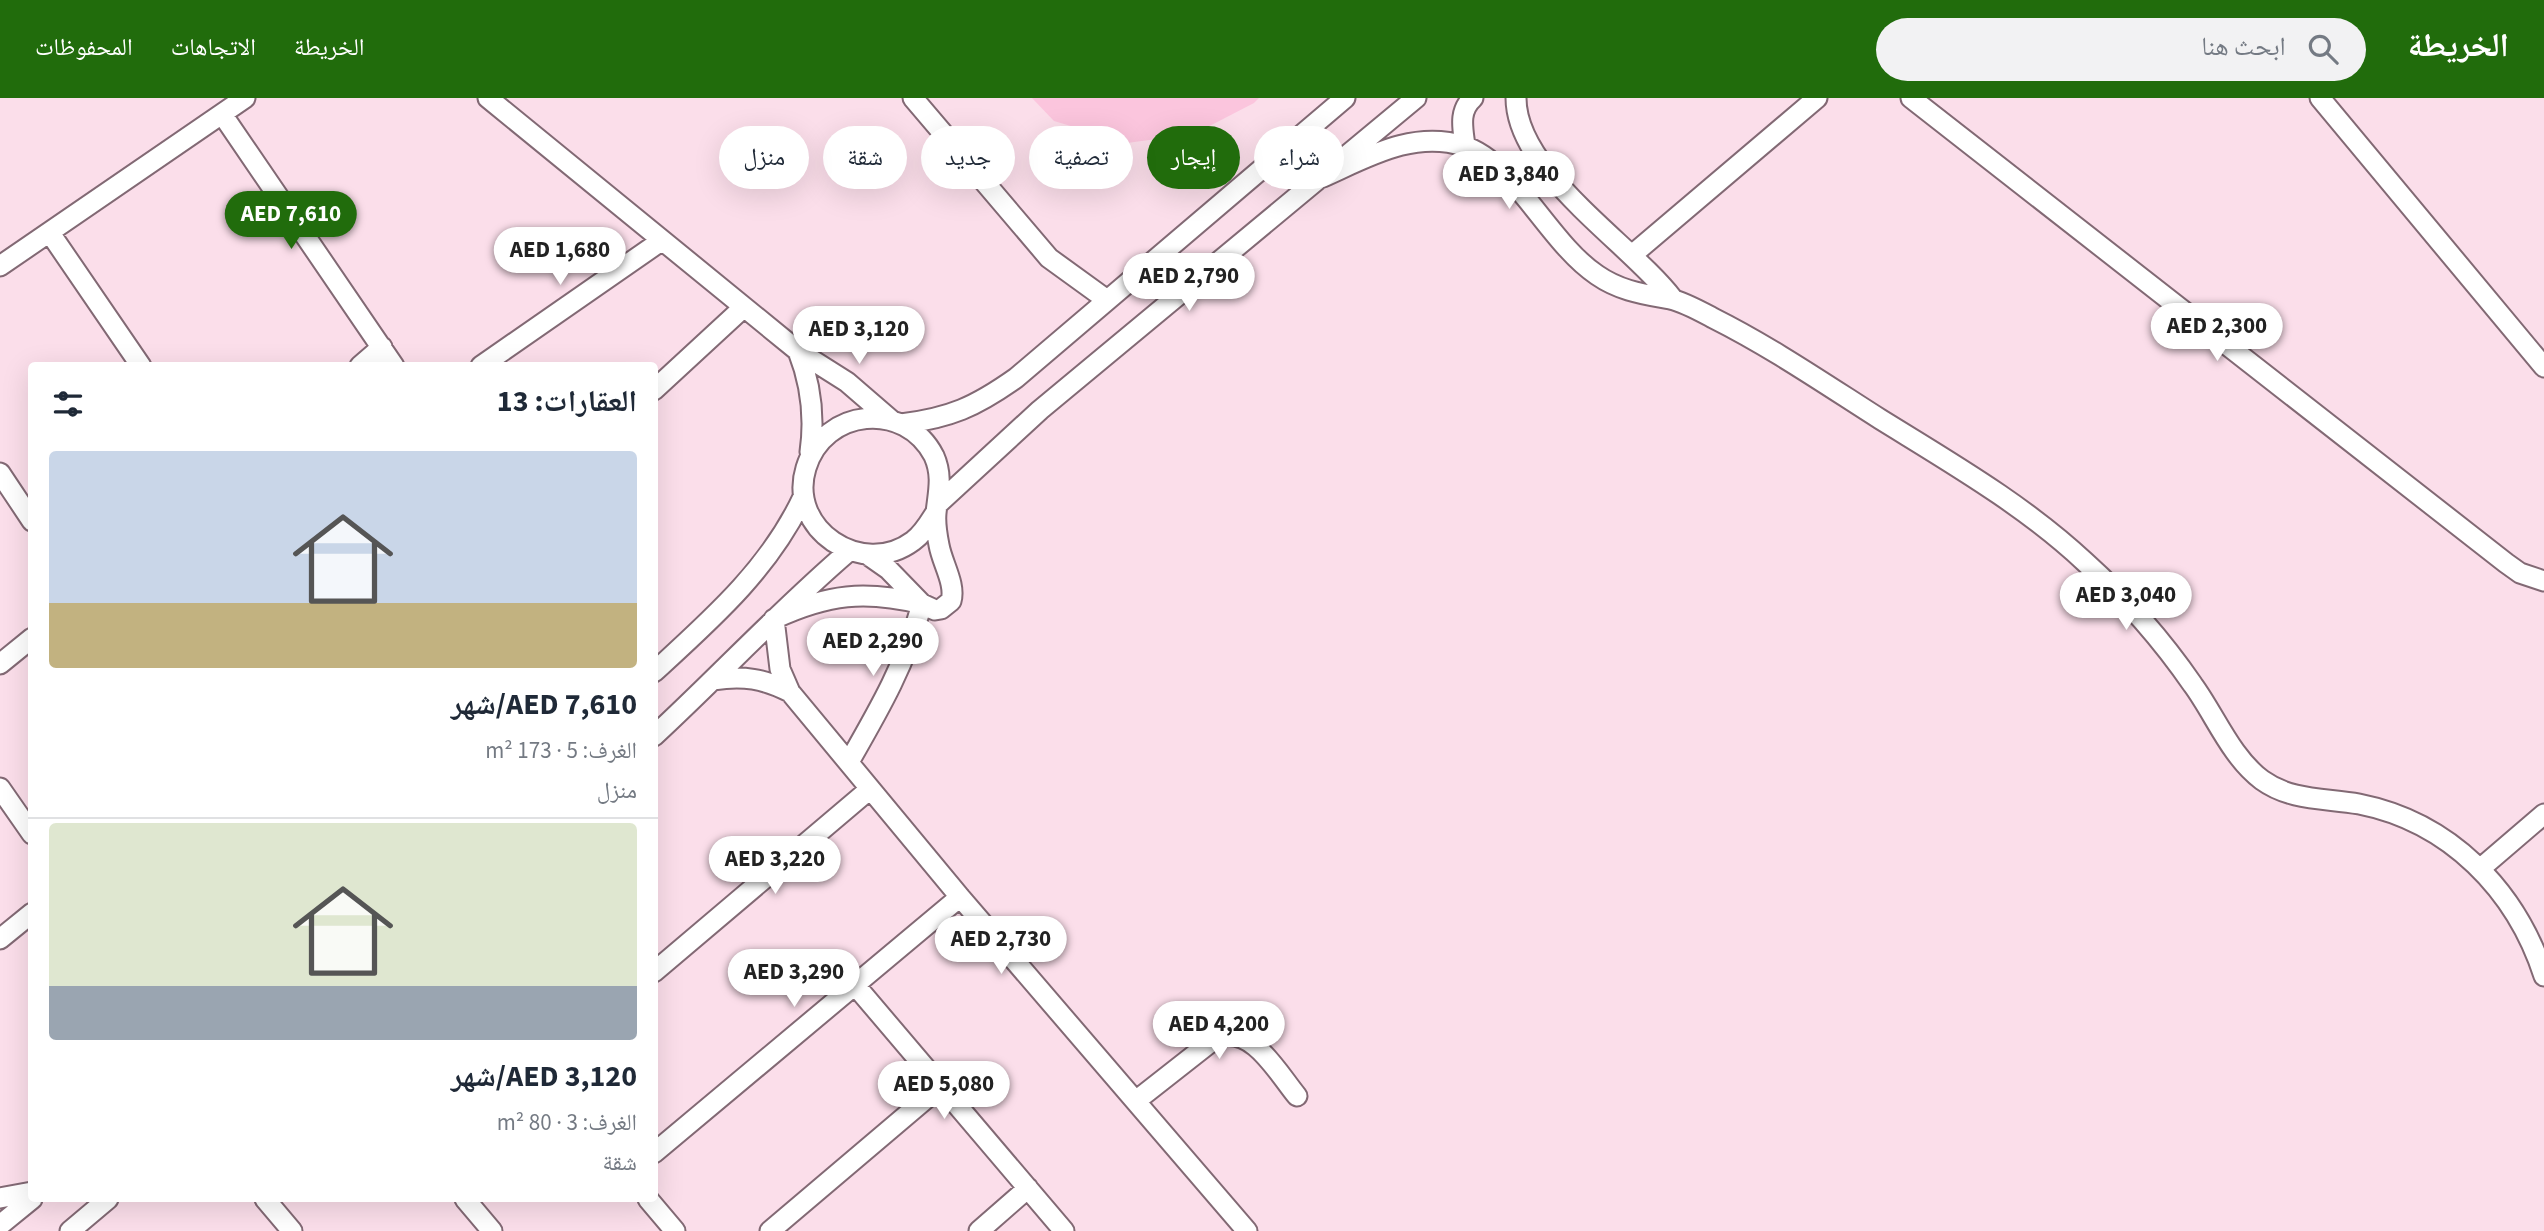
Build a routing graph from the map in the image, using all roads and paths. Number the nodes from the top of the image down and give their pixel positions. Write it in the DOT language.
graph roads {
  1 [pos="245,98"];
  2 [pos="488,98"];
  3 [pos="912,98"];
  4 [pos="1345,98"];
  5 [pos="1416,98"];
  6 [pos="1472,98"];
  7 [pos="1817,98"];
  8 [pos="1911,98"];
  9 [pos="2319,98"];
  10 [pos="1512,100"];
  11 [pos="222,114"];
  12 [pos="1465,146"];
  13 [pos="1344,159"];
  14 [pos="1344,168"];
  15 [pos="1308,189"];
  16 [pos="50,233"];
  17 [pos="662,241"];
  18 [pos="1632,256"];
  19 [pos="0,266"];
  20 [pos="1673,299"];
  21 [pos="1107,300"];
  22 [pos="744,307"];
  23 [pos="382,347"];
  24 [pos="798,351"];
  25 [pos="138,362"];
  26 [pos="365,362"];
  27 [pos="391,362"];
  28 [pos="487,362"];
  29 [pos="2544,367"];
  30 [pos="658,386"];
  31 [pos="896,422"];
  32 [pos="809,457"];
  33 [pos="0,473"];
  34 [pos="803,497"];
  35 [pos="937,508"];
  36 [pos="28,515"];
  37 [pos="859,553"];
  38 [pos="2544,581"];
  39 [pos="922,604"];
  40 [pos="774,619"];
  41 [pos="28,641"];
  42 [pos="0,664"];
  43 [pos="658,668"];
  44 [pos="715,680"];
  45 [pos="790,692"];
  46 [pos="658,732"];
  47 [pos="849,762"];
  48 [pos="0,788"];
  49 [pos="870,789"];
  50 [pos="2544,814"];
  51 [pos="28,828"];
  52 [pos="2481,868"];
  53 [pos="960,897"];
  54 [pos="28,916"];
  55 [pos="0,939"];
  56 [pos="658,969"];
  57 [pos="2544,976"];
  58 [pos="855,985"];
  59 [pos="941,1086"];
  60 [pos="1297,1096"];
  61 [pos="1137,1100"];
  62 [pos="658,1150"];
  63 [pos="1028,1188"];
  64 [pos="28,1193"];
  65 [pos="0,1198"];
  66 [pos="28,1202"];
  67 [pos="104,1202"];
  68 [pos="268,1202"];
  69 [pos="468,1202"];
  70 [pos="651,1202"];
  71 [pos="0,1225"];
  72 [pos="70,1231"];
  73 [pos="292,1231"];
  74 [pos="492,1231"];
  75 [pos="675,1231"];
  76 [pos="770,1231"];
  77 [pos="979,1231"];
  78 [pos="1064,1231"];
  79 [pos="1247,1231"];
  1 -- 11 [label="street"];
  2 -- 17 [label="street"];
  3 -- 21 [label="street"];
  4 -- 21 [label="street"];
  5 -- 13 [label="street"];
  6 -- 12 [label="street"];
  7 -- 18 [label="street"];
  8 -- 38 [label="street"];
  9 -- 29 [label="street"];
  10 -- 18 [label="street"];
  11 -- 16 [label="street"];
  11 -- 23 [label="street"];
  12 -- 14 [label="street"];
  12 -- 20 [label="street"];
  15 -- 35 [label="street"];
  16 -- 19 [label="street"];
  16 -- 25 [label="street"];
  17 -- 22 [label="street"];
  17 -- 28 [label="street"];
  18 -- 20 [label="street"];
  20 -- 52 [label="street"];
  21 -- 31 [label="street"];
  22 -- 24 [label="street"];
  22 -- 30 [label="street"];
  23 -- 26 [label="street"];
  23 -- 27 [label="street"];
  24 -- 31 [label="street"];
  24 -- 32 [label="street"];
  31 -- 32 [label="street"];
  31 -- 35 [label="street"];
  32 -- 34 [label="street"];
  33 -- 36 [label="street"];
  34 -- 37 [label="street"];
  34 -- 43 [label="street"];
  35 -- 37 [label="street"];
  35 -- 39 [label="street"];
  37 -- 39 [label="street"];
  37 -- 40 [label="street"];
  39 -- 40 [label="street"];
  39 -- 47 [label="street"];
  40 -- 44 [label="street"];
  40 -- 45 [label="street"];
  41 -- 42 [label="street"];
  44 -- 45 [label="street"];
  44 -- 46 [label="street"];
  45 -- 47 [label="street"];
  47 -- 49 [label="street"];
  48 -- 51 [label="street"];
  49 -- 53 [label="street"];
  49 -- 56 [label="street"];
  50 -- 52 [label="street"];
  52 -- 57 [label="street"];
  53 -- 58 [label="street"];
  53 -- 61 [label="street"];
  54 -- 55 [label="street"];
  58 -- 59 [label="street"];
  58 -- 62 [label="street"];
  59 -- 63 [label="street"];
  59 -- 76 [label="street"];
  60 -- 61 [label="street"];
  61 -- 79 [label="street"];
  63 -- 77 [label="street"];
  63 -- 78 [label="street"];
  64 -- 65 [label="street"];
  66 -- 71 [label="street"];
  67 -- 72 [label="street"];
  68 -- 73 [label="street"];
  69 -- 74 [label="street"];
  70 -- 75 [label="street"];
}
